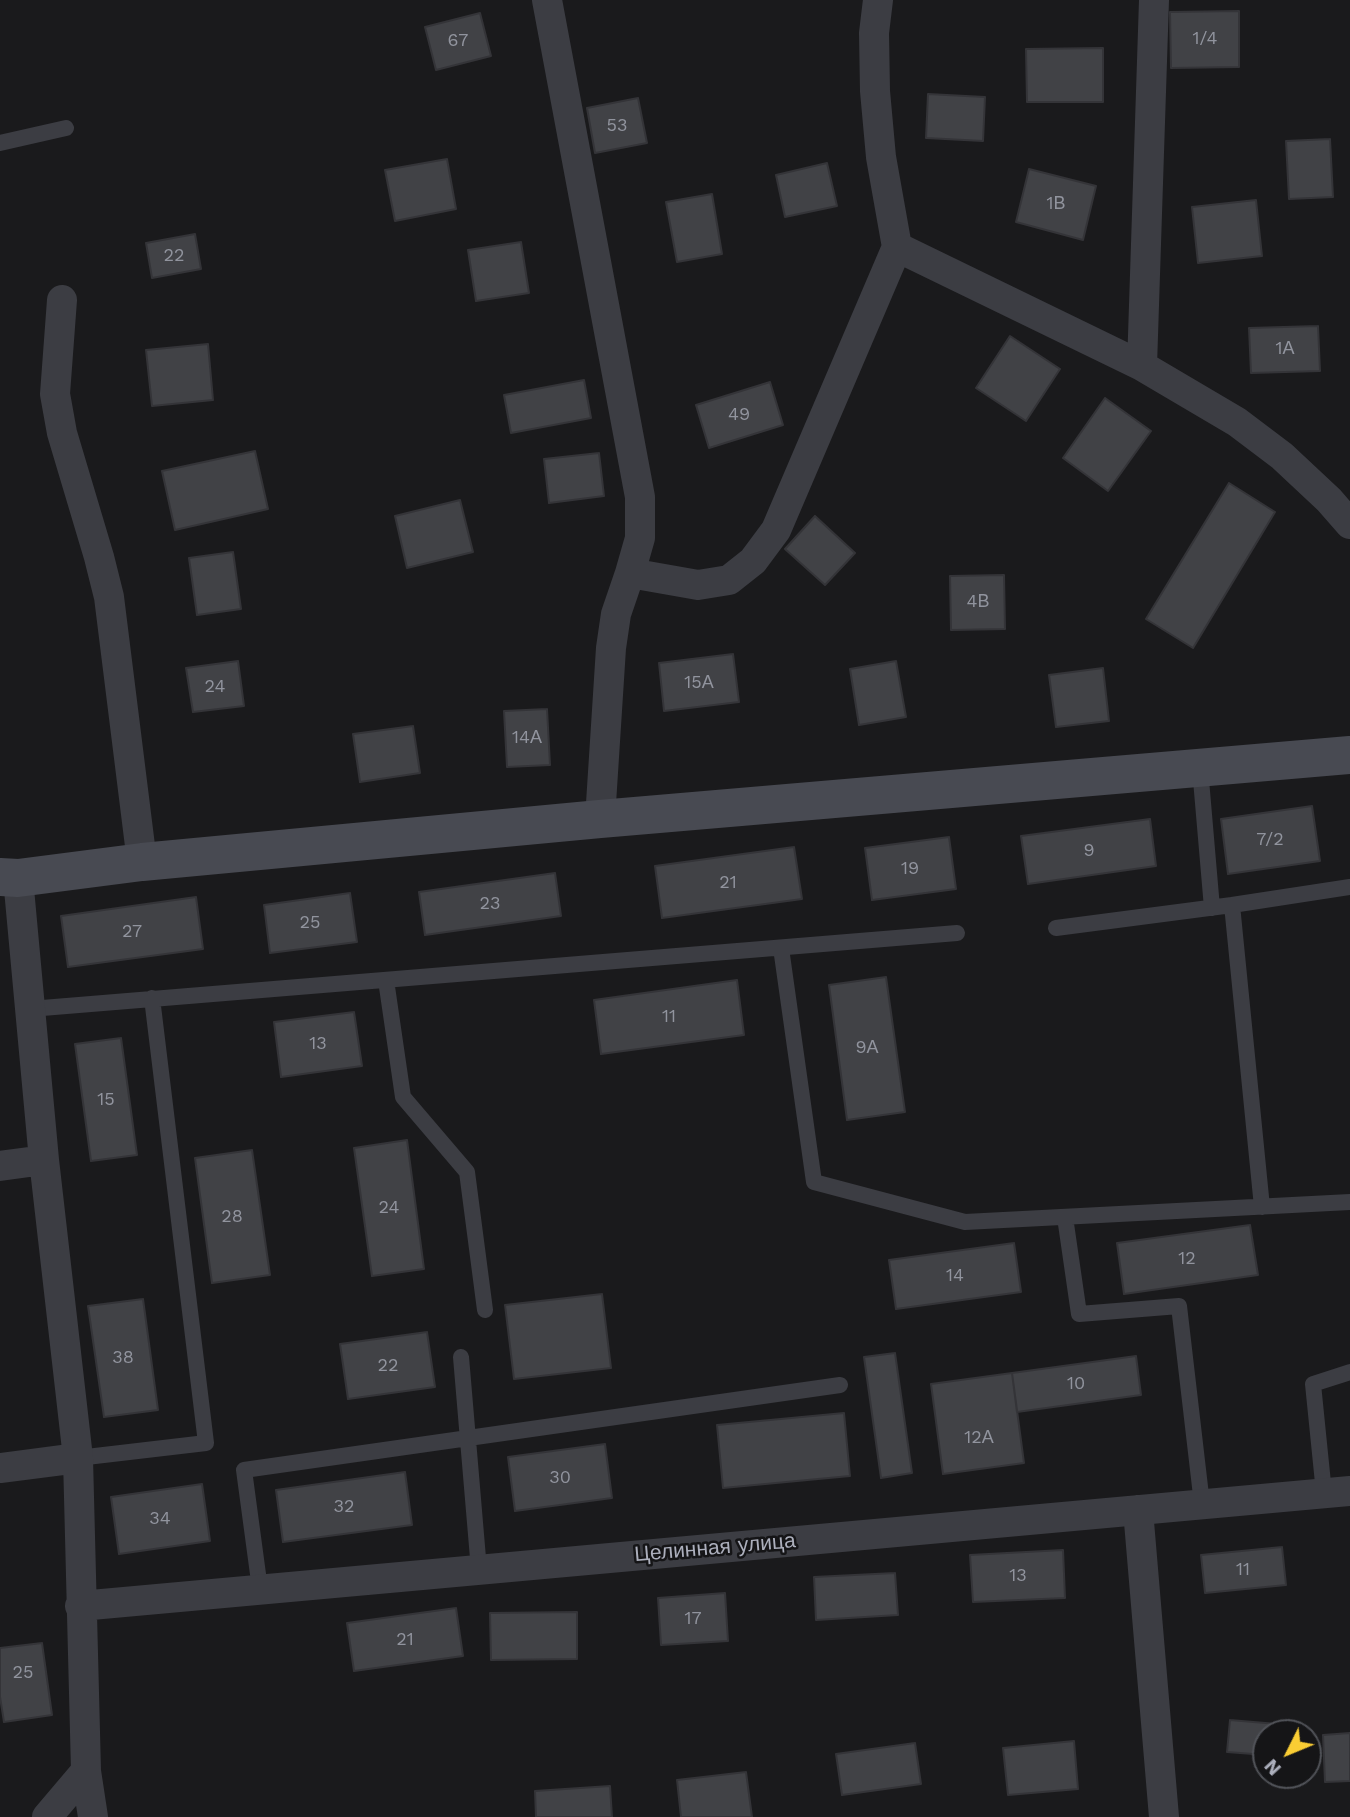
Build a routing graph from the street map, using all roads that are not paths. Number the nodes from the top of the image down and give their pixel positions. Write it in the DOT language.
graph roads {
  1 [pos="547,0"];
  2 [pos="878,0"];
  3 [pos="1154,0"];
  4 [pos="66,128"];
  5 [pos="0,144"];
  6 [pos="897,247"];
  7 [pos="62,300"];
  8 [pos="1142,366"];
  9 [pos="1350,524"];
  10 [pos="630,573"];
  11 [pos="1350,755"];
  12 [pos="1200,768"];
  13 [pos="600,820"];
  14 [pos="142,862"];
  15 [pos="9,877"];
  16 [pos="1350,887"];
  17 [pos="1232,905"];
  18 [pos="1212,908"];
  19 [pos="1056,928"];
  20 [pos="957,933"];
  21 [pos="781,948"];
  22 [pos="386,980"];
  23 [pos="152,998"];
  24 [pos="30,1009"];
  25 [pos="44,1160"];
  26 [pos="0,1166"];
  27 [pos="1350,1202"];
  28 [pos="1262,1207"];
  29 [pos="1065,1217"];
  30 [pos="485,1310"];
  31 [pos="461,1356"];
  32 [pos="1350,1372"];
  33 [pos="841,1385"];
  34 [pos="468,1438"];
  35 [pos="78,1458"];
  36 [pos="0,1468"];
  37 [pos="1337,1492"];
  38 [pos="1202,1504"];
  39 [pos="1138,1510"];
  40 [pos="479,1570"];
  41 [pos="260,1589"];
  42 [pos="80,1606"];
  43 [pos="86,1771"];
  44 [pos="47,1817"];
  45 [pos="93,1817"];
  46 [pos="1164,1817"];
  1 -- 10 [label="street"];
  2 -- 6 [label="street"];
  3 -- 8 [label="street"];
  4 -- 5 [label="lane"];
  6 -- 8 [label="street"];
  6 -- 10 [label="street"];
  7 -- 14 [label="street"];
  8 -- 9 [label="street"];
  10 -- 13 [label="street"];
  11 -- 12 [label="street"];
  12 -- 13 [label="street"];
  12 -- 18 [label="lane"];
  13 -- 14 [label="street"];
  14 -- 15 [label="street"];
  15 -- 24 [label="street"];
  16 -- 17 [label="lane"];
  17 -- 18 [label="lane"];
  17 -- 28 [label="lane"];
  18 -- 19 [label="lane"];
  20 -- 21 [label="lane"];
  21 -- 22 [label="lane"];
  21 -- 29 [label="lane"];
  22 -- 23 [label="lane"];
  22 -- 30 [label="lane"];
  23 -- 24 [label="lane"];
  23 -- 35 [label="lane"];
  24 -- 25 [label="street"];
  25 -- 26 [label="street"];
  25 -- 35 [label="street"];
  27 -- 28 [label="lane"];
  28 -- 29 [label="lane"];
  29 -- 38 [label="lane"];
  31 -- 34 [label="lane"];
  32 -- 37 [label="lane"];
  33 -- 34 [label="lane"];
  34 -- 40 [label="lane"];
  34 -- 41 [label="lane"];
  35 -- 36 [label="street"];
  35 -- 42 [label="street"];
  37 -- 38 [label="street, Целинная улица"];
  38 -- 39 [label="street, Целинная улица"];
  39 -- 40 [label="street, Целинная улица"];
  39 -- 46 [label="street"];
  40 -- 41 [label="street, Целинная улица"];
  41 -- 42 [label="street, Целинная улица"];
  42 -- 43 [label="street"];
  43 -- 44 [label="street"];
  43 -- 45 [label="street"];
}
